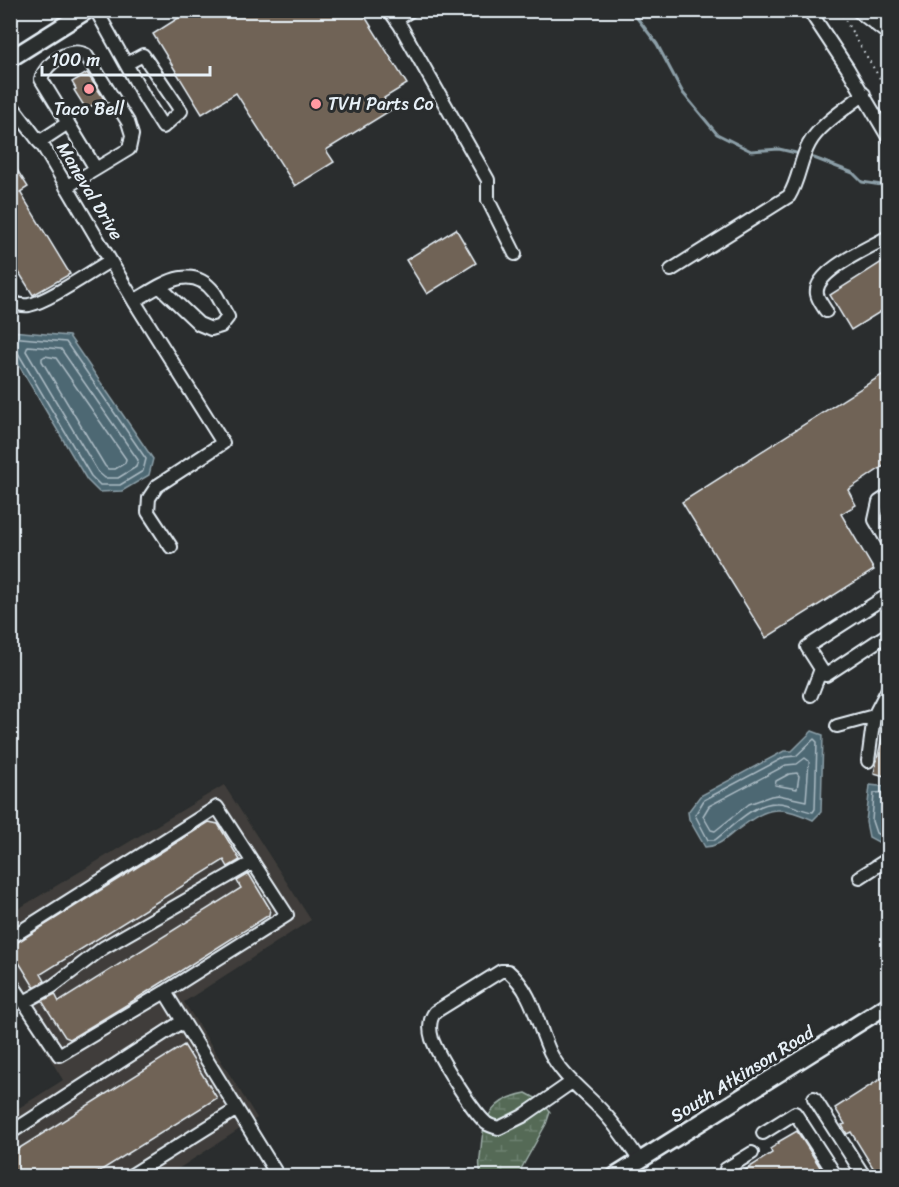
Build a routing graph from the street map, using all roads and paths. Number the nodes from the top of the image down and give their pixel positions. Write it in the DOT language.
graph roads {
  1 [pos="88,10"];
  2 [pos="96,10"];
  3 [pos="411,10"];
  4 [pos="809,10"];
  5 [pos="839,10"];
  6 [pos="857,10"];
  7 [pos="392,15"];
  8 [pos="883,21"];
  9 [pos="10,59"];
  10 [pos="126,64"];
  11 [pos="888,92"];
  12 [pos="864,94"];
  13 [pos="10,103"];
  14 [pos="15,117"];
  15 [pos="68,123"];
  16 [pos="888,137"];
  17 [pos="39,142"];
  18 [pos="96,169"];
  19 [pos="66,187"];
  20 [pos="888,237"];
  21 [pos="515,254"];
  22 [pos="110,261"];
  23 [pos="671,270"];
  24 [pos="160,287"];
  25 [pos="10,301"];
  26 [pos="134,301"];
  27 [pos="826,311"];
  28 [pos="888,496"];
  29 [pos="888,542"];
  30 [pos="171,546"];
  31 [pos="888,595"];
  32 [pos="888,634"];
  33 [pos="821,669"];
  34 [pos="888,688"];
  35 [pos="811,695"];
  36 [pos="874,716"];
  37 [pos="837,726"];
  38 [pos="868,761"];
  39 [pos="888,859"];
  40 [pos="253,862"];
  41 [pos="860,877"];
  42 [pos="10,938"];
  43 [pos="10,981"];
  44 [pos="165,992"];
  45 [pos="24,1002"];
  46 [pos="888,1005"];
  47 [pos="183,1021"];
  48 [pos="572,1082"];
  49 [pos="814,1098"];
  50 [pos="237,1109"];
  51 [pos="763,1132"];
  52 [pos="10,1133"];
  53 [pos="752,1153"];
  54 [pos="640,1161"];
  55 [pos="130,1176"];
  56 [pos="278,1176"];
  57 [pos="615,1176"];
  58 [pos="731,1176"];
  59 [pos="836,1176"];
  60 [pos="864,1176"];
  1 -- 9 [label="main road"];
  2 -- 10 [label="street"];
  3 -- 7 [label="street"];
  4 -- 12 [label="street"];
  5 -- 11 [label="path"];
  6 -- 8 [label="street"];
  7 -- 21 [label="street"];
  10 -- 10 [label="street"];
  12 -- 16 [label="street"];
  12 -- 23 [label="street"];
  13 -- 14 [label="street, Maneval Drive"];
  14 -- 17 [label="street, Maneval Drive"];
  15 -- 17 [label="street"];
  15 -- 18 [label="street"];
  15 -- 18 [label="street"];
  17 -- 19 [label="street, Maneval Drive"];
  18 -- 19 [label="street"];
  19 -- 22 [label="street, Maneval Drive"];
  20 -- 27 [label="street"];
  22 -- 25 [label="street"];
  22 -- 26 [label="street, Maneval Drive"];
  24 -- 24 [label="street"];
  24 -- 26 [label="street"];
  26 -- 30 [label="street, Maneval Drive"];
  28 -- 29 [label="street"];
  31 -- 33 [label="street"];
  32 -- 33 [label="street"];
  33 -- 35 [label="street"];
  34 -- 36 [label="street"];
  36 -- 37 [label="street"];
  36 -- 38 [label="street"];
  39 -- 41 [label="street"];
  40 -- 42 [label="street"];
  40 -- 44 [label="street"];
  40 -- 45 [label="street"];
  43 -- 45 [label="street"];
  44 -- 45 [label="street"];
  44 -- 47 [label="street"];
  46 -- 54 [label="main road, South Atkinson Road"];
  47 -- 50 [label="street"];
  47 -- 52 [label="street"];
  48 -- 48 [label="street"];
  48 -- 54 [label="street"];
  49 -- 60 [label="street"];
  50 -- 55 [label="street"];
  50 -- 56 [label="street"];
  51 -- 59 [label="street"];
  53 -- 58 [label="street"];
  54 -- 57 [label="main road, South Atkinson Road"];
}
